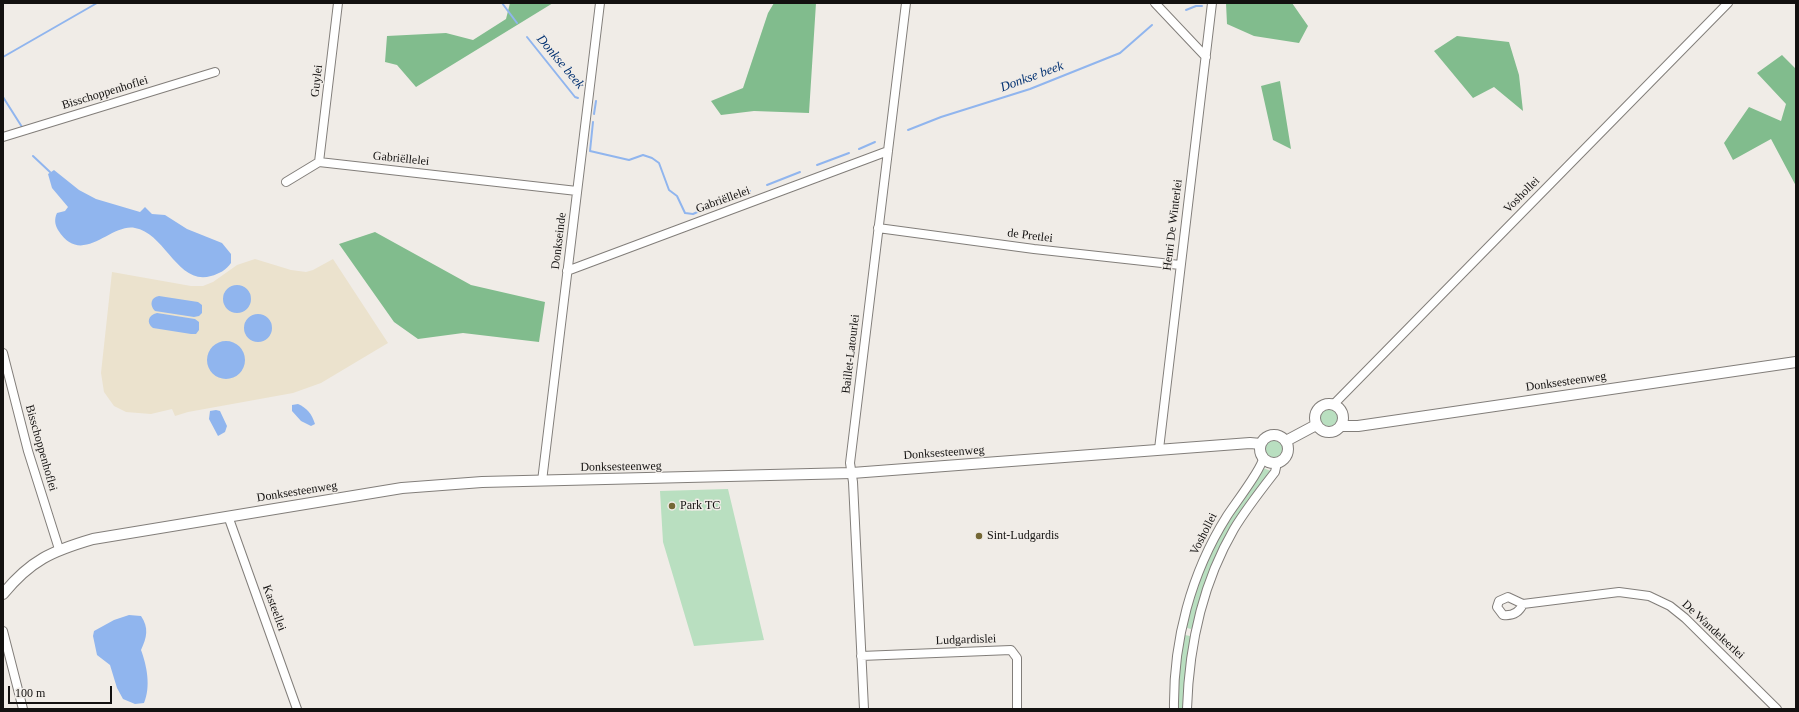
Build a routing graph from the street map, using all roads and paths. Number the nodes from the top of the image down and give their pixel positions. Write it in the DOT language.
graph roads {
  1 [pos="338,3"];
  2 [pos="600,3"];
  3 [pos="906,3"];
  4 [pos="1156,3"];
  5 [pos="1212,3"];
  6 [pos="1728,3"];
  7 [pos="1206,57"];
  8 [pos="215,72"];
  9 [pos="3,137"];
  10 [pos="888,152"];
  11 [pos="319,162"];
  12 [pos="286,182"];
  13 [pos="577,191"];
  14 [pos="878,228"];
  15 [pos="1180,264"];
  16 [pos="567,271"];
  17 [pos="3,353"];
  18 [pos="1796,362"];
  19 [pos="1333,405"];
  20 [pos="1316,425"];
  21 [pos="1341,426"];
  22 [pos="1286,441"];
  23 [pos="1261,444"];
  24 [pos="1159,449"];
  25 [pos="1263,457"];
  26 [pos="1277,463"];
  27 [pos="852,473"];
  28 [pos="542,481"];
  29 [pos="228,516"];
  30 [pos="59,549"];
  31 [pos="3,594"];
  32 [pos="1523,604"];
  33 [pos="1182,630"];
  34 [pos="3,631"];
  35 [pos="1194,633"];
  36 [pos="861,656"];
  37 [pos="23,709"];
  38 [pos="297,709"];
  39 [pos="864,709"];
  40 [pos="1017,709"];
  41 [pos="1174,709"];
  42 [pos="1187,709"];
  43 [pos="1778,709"];
  1 -- 11 [label="street, Guylei"];
  2 -- 13 [label="street, Donkseinde"];
  3 -- 10 [label="street, Baillet-Latourlei"];
  4 -- 7 [label="street"];
  5 -- 7 [label="street, Henri De Winterlei"];
  6 -- 19 [label="street, Voshollei"];
  7 -- 15 [label="street, Henri De Winterlei"];
  8 -- 9 [label="street, Bisschoppenhoflei"];
  10 -- 14 [label="street, Baillet-Latourlei"];
  10 -- 16 [label="street, Gabriëllelei"];
  11 -- 12 [label="street"];
  11 -- 13 [label="street, Gabriëllelei"];
  13 -- 16 [label="street, Donkseinde"];
  14 -- 15 [label="street, de Pretlei"];
  14 -- 27 [label="street, Baillet-Latourlei"];
  15 -- 24 [label="street, Henri De Winterlei"];
  16 -- 28 [label="street, Donkseinde"];
  17 -- 30 [label="street, Bisschoppenhoflei"];
  18 -- 21 [label="street, Donksesteenweg"];
  19 -- 20 [label="street"];
  19 -- 21 [label="street"];
  20 -- 21 [label="street, Donksesteenweg"];
  20 -- 22 [label="street"];
  22 -- 23 [label="street"];
  22 -- 26 [label="street"];
  23 -- 24 [label="street, Donksesteenweg"];
  23 -- 25 [label="street"];
  24 -- 27 [label="street, Donksesteenweg"];
  25 -- 26 [label="street"];
  25 -- 33 [label="street, Voshollei"];
  26 -- 35 [label="street, Voshollei"];
  27 -- 28 [label="street, Donksesteenweg"];
  27 -- 36 [label="street, Baillet-Latourlei"];
  28 -- 29 [label="street, Donksesteenweg"];
  29 -- 30 [label="street, Donksesteenweg"];
  29 -- 38 [label="street, Kasteellei"];
  30 -- 31 [label="street, Donksesteenweg"];
  32 -- 43 [label="street, De Wandeleerlei"];
  33 -- 35 [label="street"];
  33 -- 41 [label="street, Voshollei"];
  34 -- 37 [label="street"];
  35 -- 42 [label="street, Voshollei"];
  36 -- 39 [label="street, Baillet-Latourlei"];
  36 -- 40 [label="street, Ludgardislei"];
}
